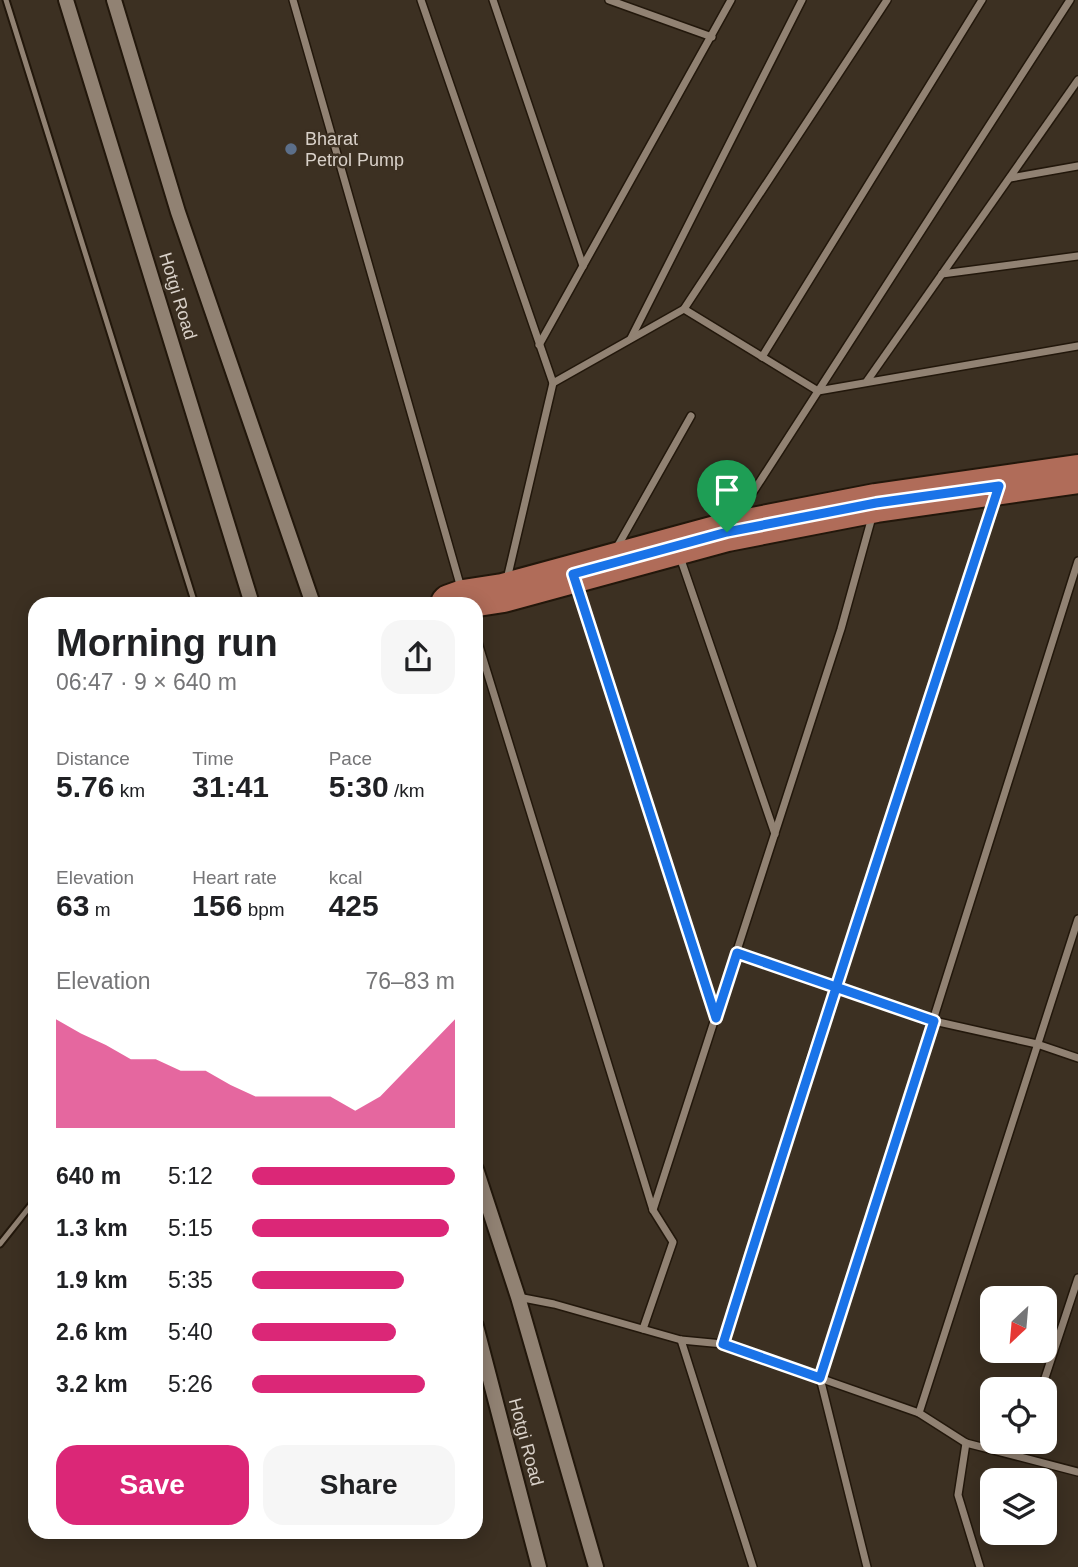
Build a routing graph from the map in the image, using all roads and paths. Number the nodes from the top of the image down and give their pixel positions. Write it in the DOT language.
graph roads {
  1 [pos="6,0"];
  2 [pos="66,0"];
  3 [pos="114,0"];
  4 [pos="293,0"];
  5 [pos="421,0"];
  6 [pos="493,0"];
  7 [pos="609,0"];
  8 [pos="731,0"];
  9 [pos="802,0"];
  10 [pos="887,0"];
  11 [pos="982,0"];
  12 [pos="1070,0"];
  13 [pos="712,37"];
  14 [pos="1078,80"];
  15 [pos="1078,166"];
  16 [pos="1010,178"];
  17 [pos="1078,256"];
  18 [pos="583,266"];
  19 [pos="942,274"];
  20 [pos="684,309"];
  21 [pos="631,338"];
  22 [pos="540,345"];
  23 [pos="1078,346"];
  24 [pos="762,357"];
  25 [pos="867,381"];
  26 [pos="553,383"];
  27 [pos="818,391"];
  28 [pos="691,416"];
  29 [pos="1078,474"];
  30 [pos="999,486"];
  31 [pos="876,503"];
  32 [pos="727,532"];
  33 [pos="677,546"];
  34 [pos="1078,561"];
  35 [pos="590,570"];
  36 [pos="503,593"];
  37 [pos="193,597"];
  38 [pos="250,597"];
  39 [pos="311,597"];
  40 [pos="459,597"];
  41 [pos="483,597"];
  42 [pos="483,659"];
  43 [pos="775,835"];
  44 [pos="1078,919"];
  45 [pos="737,953"];
  46 [pos="835,987"];
  47 [pos="716,1018"];
  48 [pos="934,1021"];
  49 [pos="1037,1044"];
  50 [pos="1078,1058"];
  51 [pos="483,1190"];
  52 [pos="28,1209"];
  53 [pos="653,1210"];
  54 [pos="0,1244"];
  55 [pos="1078,1278"];
  56 [pos="518,1297"];
  57 [pos="643,1329"];
  58 [pos="681,1340"];
  59 [pos="723,1344"];
  60 [pos="483,1353"];
  61 [pos="1045,1377"];
  62 [pos="820,1378"];
  63 [pos="919,1413"];
  64 [pos="966,1443"];
  65 [pos="1019,1455"];
  66 [pos="1078,1472"];
  67 [pos="539,1567"];
  68 [pos="596,1567"];
  69 [pos="752,1567"];
  70 [pos="867,1567"];
  71 [pos="979,1567"];
  1 -- 37 [label="lane"];
  2 -- 38 [label="main road, Hotgi Road"];
  3 -- 39 [label="main road"];
  4 -- 40 [label="street"];
  5 -- 22 [label="street"];
  6 -- 18 [label="street"];
  7 -- 13 [label="street"];
  8 -- 13 [label="street"];
  9 -- 21 [label="street"];
  10 -- 20 [label="street"];
  11 -- 24 [label="street"];
  12 -- 27 [label="street"];
  13 -- 18 [label="street"];
  14 -- 16 [label="street"];
  15 -- 16 [label="street"];
  16 -- 19 [label="street"];
  17 -- 19 [label="street"];
  18 -- 22 [label="street"];
  19 -- 25 [label="street"];
  20 -- 21 [label="street"];
  20 -- 24 [label="street"];
  21 -- 26 [label="street"];
  22 -- 26 [label="street"];
  23 -- 25 [label="street"];
  24 -- 27 [label="street"];
  25 -- 27 [label="street"];
  26 -- 36 [label="street"];
  27 -- 32 [label="street"];
  28 -- 35 [label="street"];
  29 -- 30 [label="main road"];
  30 -- 31 [label="main road"];
  30 -- 46 [label="street"];
  31 -- 32 [label="main road"];
  31 -- 43 [label="street"];
  32 -- 33 [label="main road"];
  33 -- 35 [label="main road"];
  33 -- 43 [label="street"];
  34 -- 48 [label="street"];
  35 -- 36 [label="main road"];
  35 -- 47 [label="street"];
  36 -- 41 [label="main road"];
  42 -- 53 [label="street"];
  43 -- 45 [label="street"];
  44 -- 49 [label="street"];
  45 -- 46 [label="street"];
  45 -- 47 [label="street"];
  46 -- 48 [label="street"];
  46 -- 59 [label="street"];
  47 -- 53 [label="street"];
  48 -- 49 [label="street"];
  48 -- 62 [label="street"];
  49 -- 50 [label="street"];
  49 -- 63 [label="street"];
  51 -- 56 [label="main road"];
  52 -- 54 [label="lane"];
  53 -- 57 [label="street"];
  55 -- 61 [label="street"];
  56 -- 57 [label="street"];
  56 -- 68 [label="main road"];
  57 -- 58 [label="street"];
  58 -- 59 [label="street"];
  58 -- 69 [label="street"];
  59 -- 62 [label="street"];
  60 -- 67 [label="main road, Hotgi Road"];
  62 -- 63 [label="street"];
  62 -- 70 [label="street"];
  63 -- 64 [label="street"];
  64 -- 65 [label="street"];
  64 -- 71 [label="street"];
  65 -- 66 [label="street"];
}
